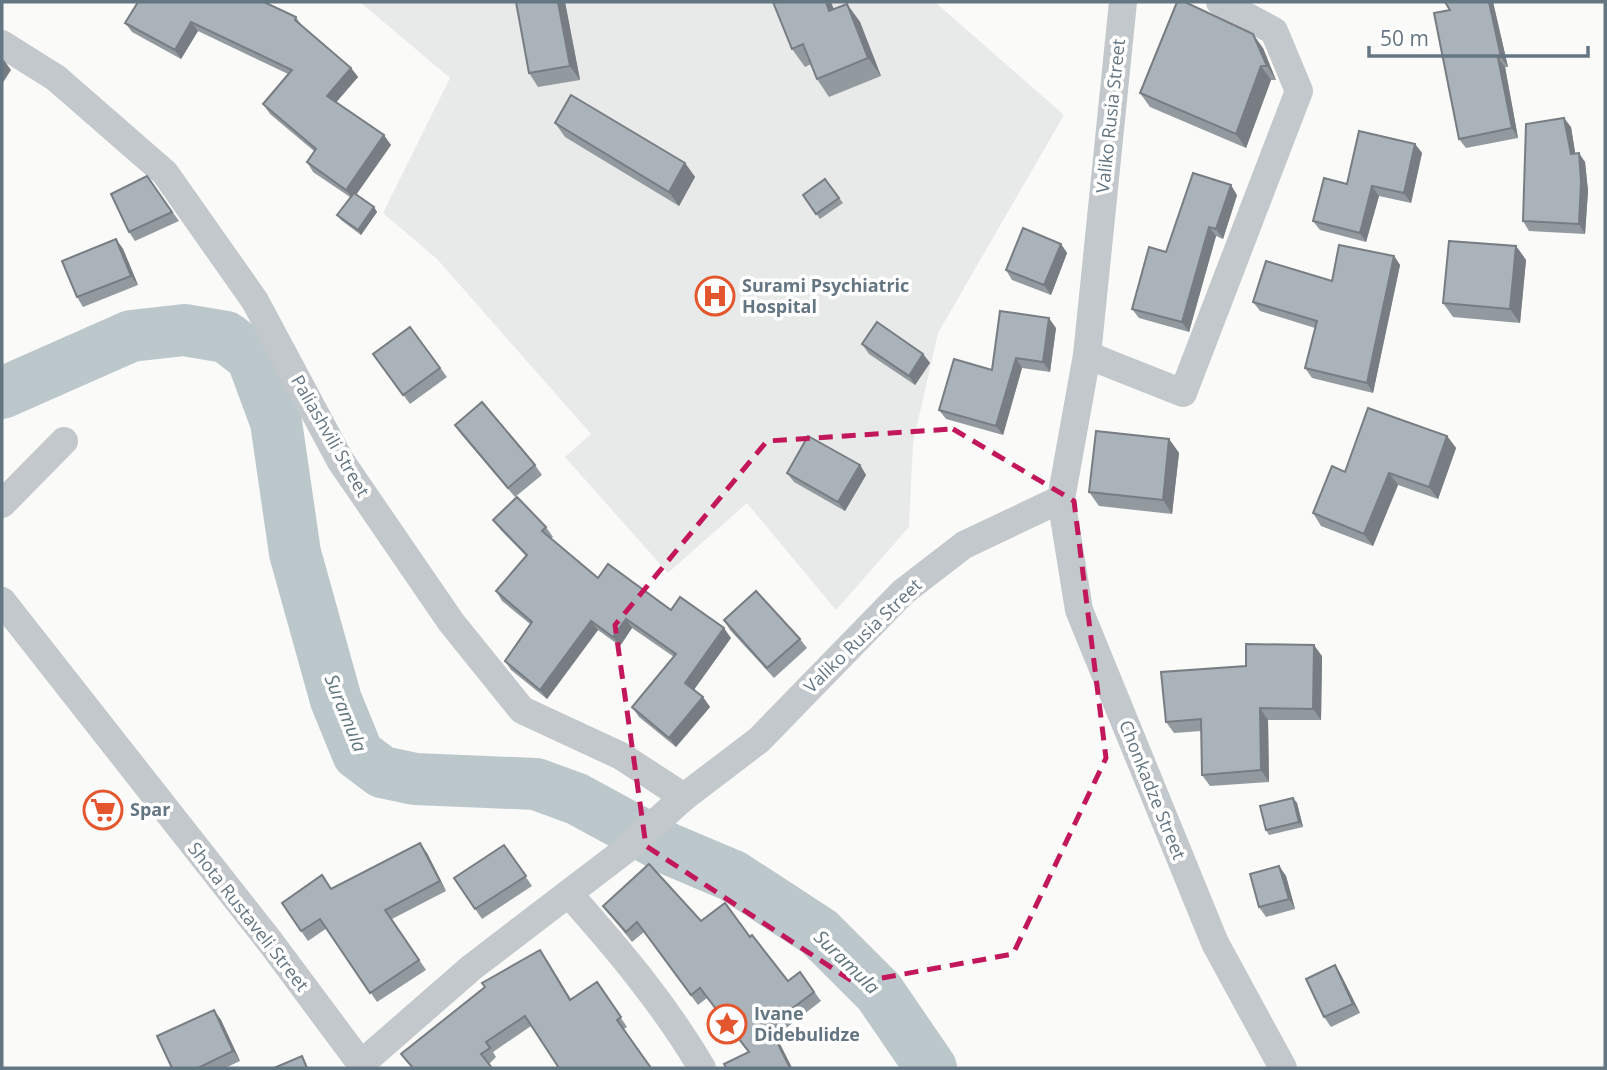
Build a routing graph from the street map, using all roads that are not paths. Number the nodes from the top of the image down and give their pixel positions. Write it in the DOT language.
graph roads {
  1 [pos="1123,2"];
  2 [pos="1220,2"];
  3 [pos="2,44"];
  4 [pos="1087,355"];
  5 [pos="64,441"];
  6 [pos="1061,499"];
  7 [pos="2,503"];
  8 [pos="2,602"];
  9 [pos="680,801"];
  10 [pos="569,894"];
  11 [pos="362,1066"];
  12 [pos="702,1068"];
  13 [pos="1283,1068"];
  1 -- 4 [label="street, Valiko Rusia Street"];
  2 -- 4 [label="street"];
  3 -- 9 [label="street, Paliashvili Street"];
  4 -- 6 [label="street, Valiko Rusia Street"];
  5 -- 7 [label="street"];
  6 -- 9 [label="street, Valiko Rusia Street"];
  6 -- 13 [label="street, Chonkadze Street"];
  8 -- 11 [label="street, Shota Rustaveli Street"];
  9 -- 10 [label="street, Valiko Rusia Street"];
  10 -- 11 [label="street, Valiko Rusia Street"];
  10 -- 12 [label="street"];
}
